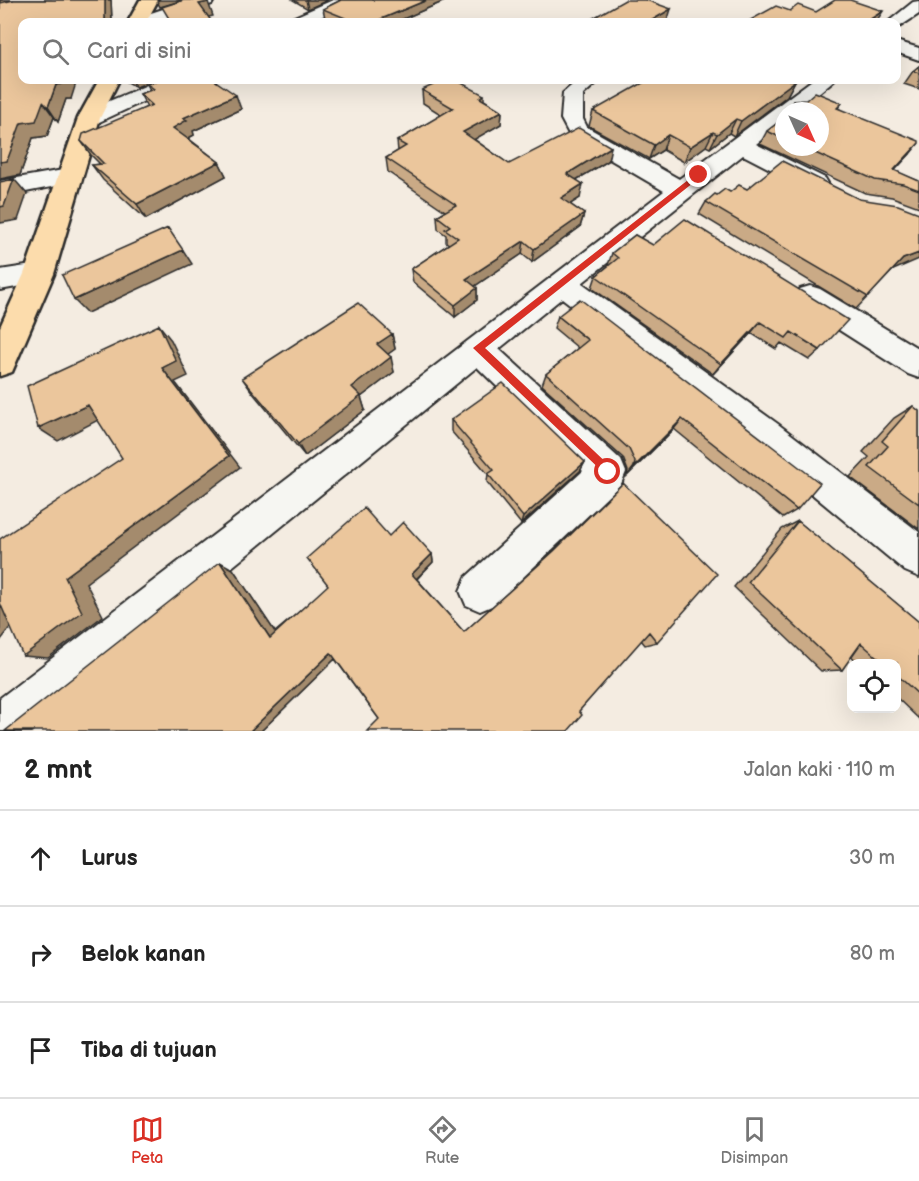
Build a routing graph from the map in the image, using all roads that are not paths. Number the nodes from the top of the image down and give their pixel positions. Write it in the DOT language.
graph roads {
  1 [pos="149,0"];
  2 [pos="206,0"];
  3 [pos="347,0"];
  4 [pos="919,6"];
  5 [pos="139,18"];
  6 [pos="154,18"];
  7 [pos="307,18"];
  8 [pos="901,21"];
  9 [pos="901,47"];
  10 [pos="919,54"];
  11 [pos="107,84"];
  12 [pos="165,84"];
  13 [pos="585,84"];
  14 [pos="819,84"];
  15 [pos="89,118"];
  16 [pos="739,144"];
  17 [pos="69,177"];
  18 [pos="0,189"];
  19 [pos="833,192"];
  20 [pos="674,204"];
  21 [pos="39,274"];
  22 [pos="0,280"];
  23 [pos="783,281"];
  24 [pos="562,283"];
  25 [pos="478,348"];
  26 [pos="0,362"];
  27 [pos="919,365"];
  28 [pos="919,557"];
  29 [pos="480,591"];
  30 [pos="0,727"];
  1 -- 5 [label="main road"];
  2 -- 6 [label="street"];
  3 -- 7 [label="street"];
  4 -- 8 [label="street"];
  9 -- 10 [label="street"];
  11 -- 15 [label="main road"];
  12 -- 15 [label="street"];
  13 -- 20 [label="street"];
  14 -- 16 [label="street"];
  15 -- 17 [label="main road"];
  16 -- 19 [label="street"];
  16 -- 20 [label="street"];
  17 -- 18 [label="street"];
  17 -- 21 [label="main road"];
  20 -- 24 [label="street"];
  21 -- 22 [label="street"];
  21 -- 26 [label="main road"];
  23 -- 27 [label="street"];
  24 -- 25 [label="street"];
  24 -- 28 [label="street"];
  25 -- 29 [label="street"];
  25 -- 30 [label="street"];
}
